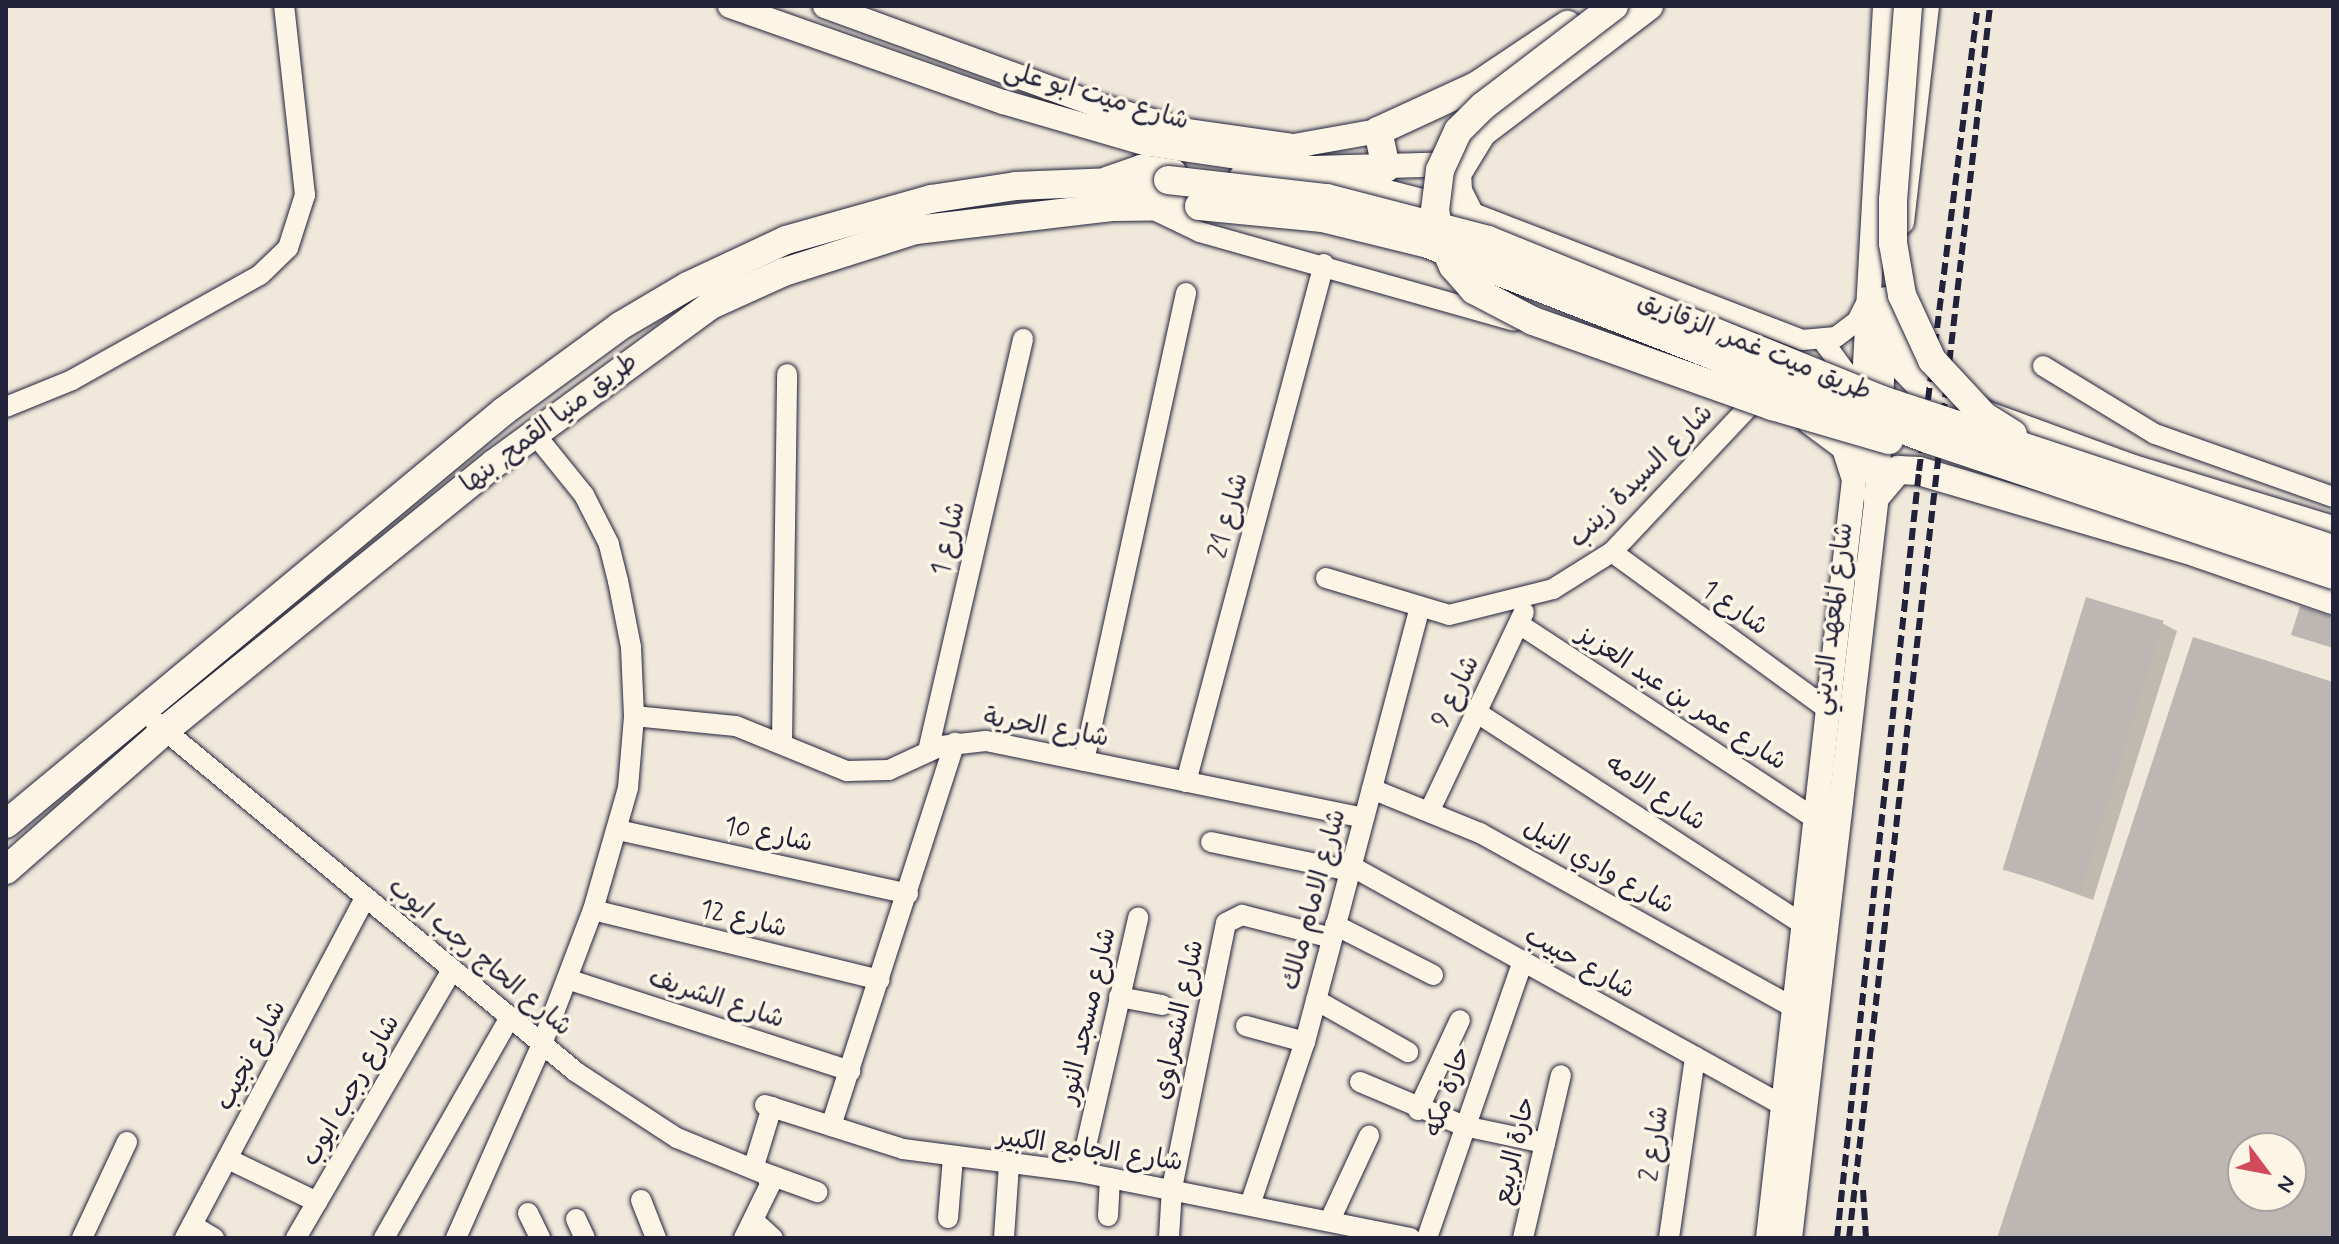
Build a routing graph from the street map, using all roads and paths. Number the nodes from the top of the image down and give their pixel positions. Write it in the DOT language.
graph roads {
  1 [pos="284,6"];
  2 [pos="730,6"];
  3 [pos="825,6"];
  4 [pos="1591,6"];
  5 [pos="1614,6"];
  6 [pos="1649,6"];
  7 [pos="1885,6"];
  8 [pos="1908,6"];
  9 [pos="1927,6"];
  10 [pos="1378,131"];
  11 [pos="1461,164"];
  12 [pos="1386,168"];
  13 [pos="1168,180"];
  14 [pos="1098,181"];
  15 [pos="1199,206"];
  16 [pos="1148,207"];
  17 [pos="1468,211"];
  18 [pos="1324,264"];
  19 [pos="1186,293"];
  20 [pos="1876,302"];
  21 [pos="1023,339"];
  22 [pos="1823,341"];
  23 [pos="2043,366"];
  24 [pos="555,371"];
  25 [pos="787,374"];
  26 [pos="1759,396"];
  27 [pos="573,402"];
  28 [pos="6,407"];
  29 [pos="534,433"];
  30 [pos="1828,435"];
  31 [pos="1988,461"];
  32 [pos="2075,463"];
  33 [pos="1852,480"];
  34 [pos="1877,495"];
  35 [pos="2333,497"];
  36 [pos="2333,530"];
  37 [pos="2333,549"];
  38 [pos="1612,552"];
  39 [pos="2333,575"];
  40 [pos="1326,578"];
  41 [pos="1531,597"];
  42 [pos="2333,600"];
  43 [pos="1420,608"];
  44 [pos="1519,624"];
  45 [pos="1826,708"];
  46 [pos="143,711"];
  47 [pos="1476,712"];
  48 [pos="634,716"];
  49 [pos="164,731"];
  50 [pos="782,742"];
  51 [pos="955,743"];
  52 [pos="928,751"];
  53 [pos="1084,761"];
  54 [pos="66,771"];
  55 [pos="1186,782"];
  56 [pos="1372,789"];
  57 [pos="88,798"];
  58 [pos="1430,810"];
  59 [pos="1363,818"];
  60 [pos="1814,818"];
  61 [pos="6,824"];
  62 [pos="618,830"];
  63 [pos="1211,842"];
  64 [pos="1350,868"];
  65 [pos="6,870"];
  66 [pos="908,894"];
  67 [pos="365,898"];
  68 [pos="593,910"];
  69 [pos="1138,918"];
  70 [pos="1803,924"];
  71 [pos="1334,932"];
  72 [pos="1522,963"];
  73 [pos="452,970"];
  74 [pos="1433,975"];
  75 [pos="567,979"];
  76 [pos="880,980"];
  77 [pos="1119,997"];
  78 [pos="1316,1000"];
  79 [pos="1162,1005"];
  80 [pos="1793,1007"];
  81 [pos="510,1017"];
  82 [pos="1460,1020"];
  83 [pos="1246,1026"];
  84 [pos="1305,1042"];
  85 [pos="542,1044"];
  86 [pos="1408,1052"];
  87 [pos="1695,1057"];
  88 [pos="850,1071"];
  89 [pos="1561,1075"];
  90 [pos="1360,1082"];
  91 [pos="1783,1105"];
  92 [pos="1418,1110"];
  93 [pos="831,1126"];
  94 [pos="1464,1126"];
  95 [pos="1369,1136"];
  96 [pos="127,1142"];
  97 [pos="1545,1143"];
  98 [pos="953,1157"];
  99 [pos="228,1159"];
  100 [pos="1009,1165"];
  101 [pos="758,1170"];
  102 [pos="1080,1172"];
  103 [pos="1110,1178"];
  104 [pos="1172,1188"];
  105 [pos="817,1192"];
  106 [pos="641,1200"];
  107 [pos="317,1202"];
  108 [pos="1251,1202"];
  109 [pos="528,1213"];
  110 [pos="1108,1216"];
  111 [pos="948,1218"];
  112 [pos="576,1219"];
  113 [pos="1330,1220"];
  114 [pos="750,1230"];
  115 [pos="189,1232"];
  116 [pos="1372,1234"];
  117 [pos="82,1238"];
  118 [pos="214,1238"];
  119 [pos="296,1238"];
  120 [pos="384,1238"];
  121 [pos="456,1238"];
  122 [pos="540,1238"];
  123 [pos="585,1238"];
  124 [pos="656,1238"];
  125 [pos="773,1238"];
  126 [pos="1004,1238"];
  127 [pos="1169,1238"];
  128 [pos="1410,1238"];
  129 [pos="1427,1238"];
  130 [pos="1523,1238"];
  131 [pos="1669,1238"];
  132 [pos="1768,1238"];
  133 [pos="1790,1238"];
  1 -- 28 [label="street"];
  2 -- 12 [label="main road, شارع ميت ابو على"];
  3 -- 10 [label="main road, شارع ميت ابو على"];
  4 -- 10 [label="highway"];
  5 -- 31 [label="highway, bridge"];
  6 -- 11 [label="highway"];
  7 -- 20 [label="main road, شارع المعهد الديني"];
  8 -- 32 [label="highway, bridge"];
  9 -- 20 [label="main road, شارع المعهد الديني"];
  10 -- 12 [label="highway"];
  11 -- 12 [label="main road, شارع ميت ابو على"];
  11 -- 17 [label="highway"];
  13 -- 14 [label="highway, طريق منيا القمح, بنها"];
  13 -- 32 [label="highway, طريق ميت غمر, الزقازيق, bridge"];
  14 -- 17 [label="street"];
  14 -- 24 [label="highway, طريق منيا القمح, بنها"];
  15 -- 16 [label="highway, طريق منيا القمح, بنها"];
  15 -- 31 [label="highway, طريق ميت غمر, الزقازيق, bridge"];
  16 -- 18 [label="street"];
  16 -- 27 [label="highway, طريق منيا القمح, بنها"];
  17 -- 22 [label="street"];
  18 -- 26 [label="street"];
  18 -- 55 [label="street, شارع 21"];
  19 -- 53 [label="street"];
  20 -- 22 [label="street"];
  20 -- 33 [label="main road, شارع المعهد الديني"];
  20 -- 34 [label="main road, شارع المعهد الديني"];
  20 -- 36 [label="highway, طريق ميت غمر, الزقازيق"];
  21 -- 52 [label="street, شارع 1"];
  22 -- 30 [label="street"];
  23 -- 35 [label="street"];
  24 -- 27 [label="highway"];
  24 -- 46 [label="highway, طريق منيا القمح, بنها"];
  25 -- 50 [label="street"];
  26 -- 30 [label="street"];
  26 -- 38 [label="street, شارع السيدة زينب"];
  27 -- 29 [label="highway, طريق منيا القمح, بنها"];
  29 -- 48 [label="street"];
  29 -- 49 [label="highway, طريق منيا القمح, بنها"];
  30 -- 33 [label="street"];
  31 -- 39 [label="highway, طريق ميت غمر, الزقازيق, bridge"];
  32 -- 37 [label="highway, طريق ميت غمر, الزقازيق, bridge"];
  33 -- 45 [label="main road, شارع المعهد الديني"];
  34 -- 42 [label="highway"];
  34 -- 133 [label="main road, شارع المعهد الديني"];
  38 -- 41 [label="street, شارع السيدة زينب"];
  38 -- 45 [label="street, شارع 1"];
  40 -- 43 [label="street, شارع السيدة زينب"];
  41 -- 43 [label="street, شارع السيدة زينب"];
  41 -- 44 [label="street, شارع 9"];
  43 -- 56 [label="street, شارع الامام مالك"];
  44 -- 47 [label="street, شارع 9"];
  44 -- 60 [label="street, شارع عمر بن عبد العزيز"];
  45 -- 60 [label="main road, شارع المعهد الديني"];
  46 -- 49 [label="street, شارع الحاج رجب ايوب"];
  46 -- 54 [label="highway, طريق منيا القمح, بنها"];
  47 -- 58 [label="street, شارع 9"];
  47 -- 70 [label="street, شارع الامه"];
  48 -- 50 [label="street, شارع الحرية"];
  48 -- 62 [label="street"];
  49 -- 57 [label="highway, طريق منيا القمح, بنها"];
  49 -- 67 [label="street, شارع الحاج رجب ايوب"];
  50 -- 52 [label="street, شارع الحرية"];
  51 -- 52 [label="street, شارع الحرية"];
  51 -- 53 [label="street, شارع الحرية"];
  51 -- 66 [label="street"];
  53 -- 55 [label="street, شارع الحرية"];
  54 -- 57 [label="highway"];
  54 -- 61 [label="highway, طريق منيا القمح, بنها"];
  55 -- 59 [label="street, شارع الحرية"];
  56 -- 58 [label="street, شارع وادي النيل"];
  56 -- 59 [label="street, شارع الامام مالك"];
  57 -- 65 [label="highway, طريق منيا القمح, بنها"];
  58 -- 80 [label="street, شارع وادي النيل"];
  59 -- 64 [label="street, شارع الامام مالك"];
  60 -- 70 [label="main road, شارع المعهد الديني"];
  62 -- 66 [label="street, شارع 10"];
  62 -- 68 [label="street"];
  63 -- 64 [label="street, شارع حبيب"];
  64 -- 71 [label="street, شارع الامام مالك"];
  64 -- 72 [label="street, شارع حبيب"];
  66 -- 76 [label="street"];
  67 -- 73 [label="street, شارع الحاج رجب ايوب"];
  67 -- 99 [label="street, شارع نجيب"];
  68 -- 75 [label="street"];
  68 -- 76 [label="street, شارع 12"];
  69 -- 77 [label="street, شارع مسجد النور"];
  70 -- 80 [label="main road, شارع المعهد الديني"];
  71 -- 74 [label="street"];
  71 -- 78 [label="street, شارع الامام مالك"];
  71 -- 104 [label="street, شارع الشعراوى"];
  72 -- 87 [label="street, شارع حبيب"];
  72 -- 94 [label="street, حارة مكه"];
  73 -- 81 [label="street, شارع الحاج رجب ايوب"];
  73 -- 107 [label="street, شارع رجب ايوب"];
  75 -- 85 [label="street"];
  75 -- 88 [label="street, شارع الشريف"];
  76 -- 88 [label="street"];
  77 -- 79 [label="street"];
  77 -- 102 [label="street, شارع مسجد النور"];
  78 -- 84 [label="street, شارع الامام مالك"];
  78 -- 86 [label="street"];
  80 -- 91 [label="main road, شارع المعهد الديني"];
  81 -- 85 [label="street, شارع الحاج رجب ايوب"];
  81 -- 120 [label="street"];
  82 -- 92 [label="street"];
  83 -- 84 [label="street"];
  84 -- 108 [label="street, شارع الامام مالك"];
  85 -- 101 [label="street, شارع الحاج رجب ايوب"];
  85 -- 121 [label="street"];
  87 -- 91 [label="street, شارع حبيب"];
  87 -- 131 [label="street, شارع 2"];
  88 -- 93 [label="street"];
  89 -- 97 [label="street, حارة الربيع"];
  90 -- 92 [label="street"];
  91 -- 132 [label="main road, شارع المعهد الديني"];
  92 -- 94 [label="street"];
  93 -- 98 [label="street, شارع الجامع الكبير"];
  93 -- 101 [label="street, شارع الجامع الكبير"];
  94 -- 97 [label="street"];
  94 -- 129 [label="street, حارة مكه"];
  95 -- 113 [label="street"];
  96 -- 117 [label="street"];
  97 -- 130 [label="street, حارة الربيع"];
  98 -- 100 [label="street, شارع الجامع الكبير"];
  98 -- 111 [label="street"];
  99 -- 107 [label="street"];
  99 -- 115 [label="street, شارع نجيب"];
  100 -- 102 [label="street, شارع الجامع الكبير"];
  100 -- 126 [label="street"];
  101 -- 105 [label="street, شارع الحاج رجب ايوب"];
  101 -- 114 [label="street"];
  102 -- 103 [label="street, شارع الجامع الكبير"];
  103 -- 104 [label="street, شارع الجامع الكبير"];
  103 -- 110 [label="street"];
  104 -- 108 [label="street, شارع الجامع الكبير"];
  104 -- 127 [label="street, شارع الشعراوى"];
  106 -- 124 [label="street"];
  107 -- 119 [label="street, شارع رجب ايوب"];
  108 -- 113 [label="street, شارع الجامع الكبير"];
  109 -- 122 [label="street"];
  112 -- 123 [label="street"];
  113 -- 116 [label="street, شارع الجامع الكبير"];
  114 -- 125 [label="street"];
  115 -- 118 [label="street"];
  116 -- 128 [label="street, شارع الجامع الكبير"];
}
